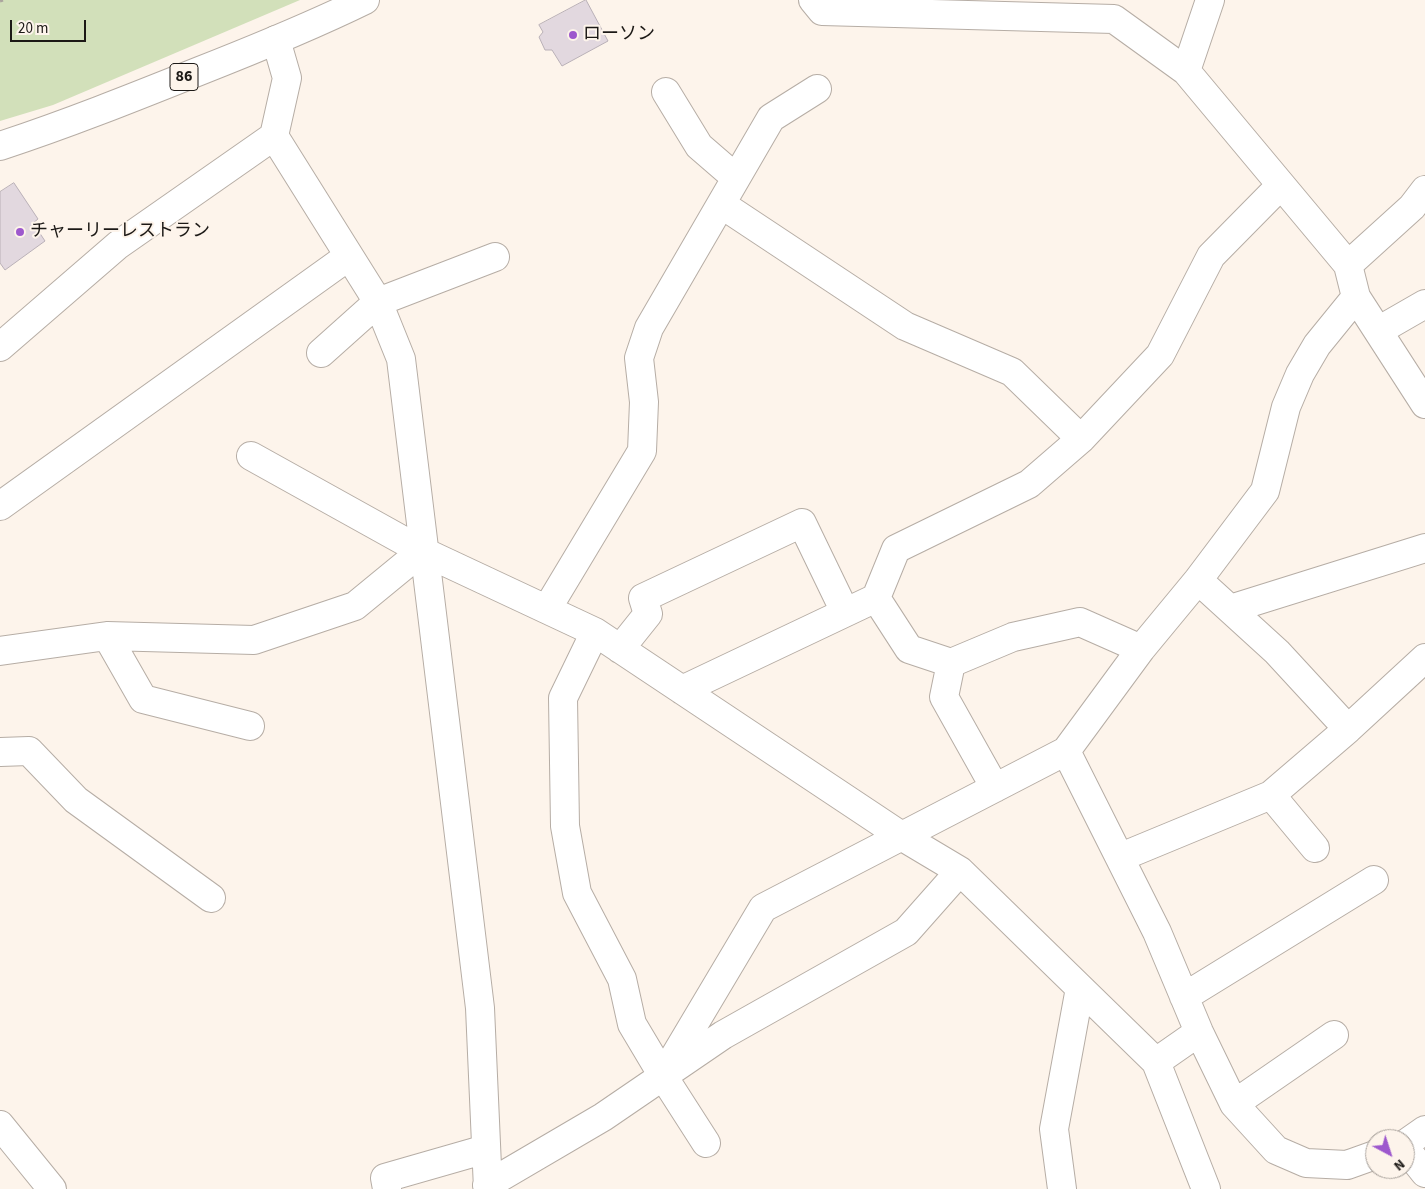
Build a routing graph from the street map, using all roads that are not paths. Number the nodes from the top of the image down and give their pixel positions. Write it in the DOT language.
graph roads {
  1 [pos="365,0"];
  2 [pos="813,0"];
  3 [pos="1210,0"];
  4 [pos="276,40"];
  5 [pos="1186,71"];
  6 [pos="817,89"];
  7 [pos="666,92"];
  8 [pos="274,136"];
  9 [pos="0,146"];
  10 [pos="736,178"];
  11 [pos="1281,185"];
  12 [pos="1425,190"];
  13 [pos="721,204"];
  14 [pos="349,256"];
  15 [pos="494,257"];
  16 [pos="1348,265"];
  17 [pos="1356,297"];
  18 [pos="378,302"];
  19 [pos="1425,304"];
  20 [pos="1378,331"];
  21 [pos="0,347"];
  22 [pos="321,353"];
  23 [pos="1423,397"];
  24 [pos="1081,439"];
  25 [pos="250,456"];
  26 [pos="0,506"];
  27 [pos="1425,548"];
  28 [pos="422,551"];
  29 [pos="1198,580"];
  30 [pos="876,598"];
  31 [pos="547,609"];
  32 [pos="1230,609"];
  33 [pos="845,612"];
  34 [pos="595,632"];
  35 [pos="107,636"];
  36 [pos="620,649"];
  37 [pos="1142,649"];
  38 [pos="0,651"];
  39 [pos="1425,658"];
  40 [pos="951,663"];
  41 [pos="682,690"];
  42 [pos="250,726"];
  43 [pos="1348,729"];
  44 [pos="1066,751"];
  45 [pos="0,752"];
  46 [pos="995,788"];
  47 [pos="1271,795"];
  48 [pos="903,836"];
  49 [pos="1315,848"];
  50 [pos="1121,857"];
  51 [pos="960,871"];
  52 [pos="1374,880"];
  53 [pos="211,898"];
  54 [pos="1080,988"];
  55 [pos="1184,997"];
  56 [pos="1199,1032"];
  57 [pos="1334,1035"];
  58 [pos="1156,1062"];
  59 [pos="663,1076"];
  60 [pos="1234,1104"];
  61 [pos="0,1125"];
  62 [pos="1425,1130"];
  63 [pos="1415,1138"];
  64 [pos="706,1143"];
  65 [pos="486,1149"];
  66 [pos="1365,1159"];
  67 [pos="1415,1160"];
  68 [pos="1425,1173"];
  69 [pos="488,1187"];
  70 [pos="52,1189"];
  71 [pos="387,1189"];
  72 [pos="1062,1189"];
  73 [pos="1206,1189"];
  1 -- 4 [label="street, 86"];
  2 -- 5 [label="street"];
  3 -- 5 [label="street"];
  4 -- 8 [label="street"];
  4 -- 9 [label="street, 86"];
  5 -- 11 [label="street"];
  6 -- 10 [label="street"];
  7 -- 10 [label="street"];
  8 -- 14 [label="street"];
  8 -- 21 [label="street"];
  10 -- 13 [label="street"];
  11 -- 16 [label="street"];
  11 -- 24 [label="street"];
  12 -- 16 [label="street"];
  13 -- 24 [label="street"];
  13 -- 31 [label="street"];
  14 -- 18 [label="street"];
  14 -- 26 [label="street"];
  15 -- 18 [label="street"];
  16 -- 17 [label="street"];
  17 -- 20 [label="street"];
  17 -- 29 [label="street"];
  18 -- 22 [label="street"];
  18 -- 28 [label="street"];
  19 -- 20 [label="street"];
  20 -- 23 [label="street"];
  24 -- 30 [label="street"];
  25 -- 28 [label="street"];
  27 -- 32 [label="street"];
  28 -- 31 [label="street"];
  28 -- 35 [label="street"];
  28 -- 65 [label="street"];
  29 -- 32 [label="street"];
  29 -- 37 [label="street"];
  30 -- 33 [label="street"];
  30 -- 40 [label="street"];
  31 -- 34 [label="street"];
  32 -- 43 [label="street"];
  33 -- 36 [label="street"];
  33 -- 41 [label="street"];
  34 -- 36 [label="street"];
  34 -- 59 [label="street"];
  35 -- 38 [label="street"];
  35 -- 42 [label="street"];
  36 -- 41 [label="street"];
  37 -- 40 [label="street"];
  37 -- 44 [label="street"];
  39 -- 43 [label="street"];
  40 -- 46 [label="street"];
  41 -- 48 [label="street"];
  43 -- 47 [label="street"];
  44 -- 46 [label="street"];
  44 -- 50 [label="street"];
  45 -- 53 [label="street"];
  46 -- 48 [label="street"];
  47 -- 49 [label="street"];
  47 -- 50 [label="street"];
  48 -- 51 [label="street"];
  48 -- 59 [label="street"];
  50 -- 55 [label="street"];
  51 -- 54 [label="street"];
  51 -- 59 [label="street"];
  52 -- 55 [label="street"];
  54 -- 58 [label="street"];
  54 -- 72 [label="street"];
  55 -- 56 [label="street"];
  56 -- 58 [label="street"];
  56 -- 60 [label="street"];
  57 -- 60 [label="street"];
  58 -- 73 [label="street"];
  59 -- 64 [label="street"];
  59 -- 69 [label="street"];
  60 -- 66 [label="street"];
  61 -- 70 [label="street"];
  62 -- 63 [label="street"];
  65 -- 69 [label="street"];
  65 -- 71 [label="street"];
  67 -- 68 [label="street"];
}
